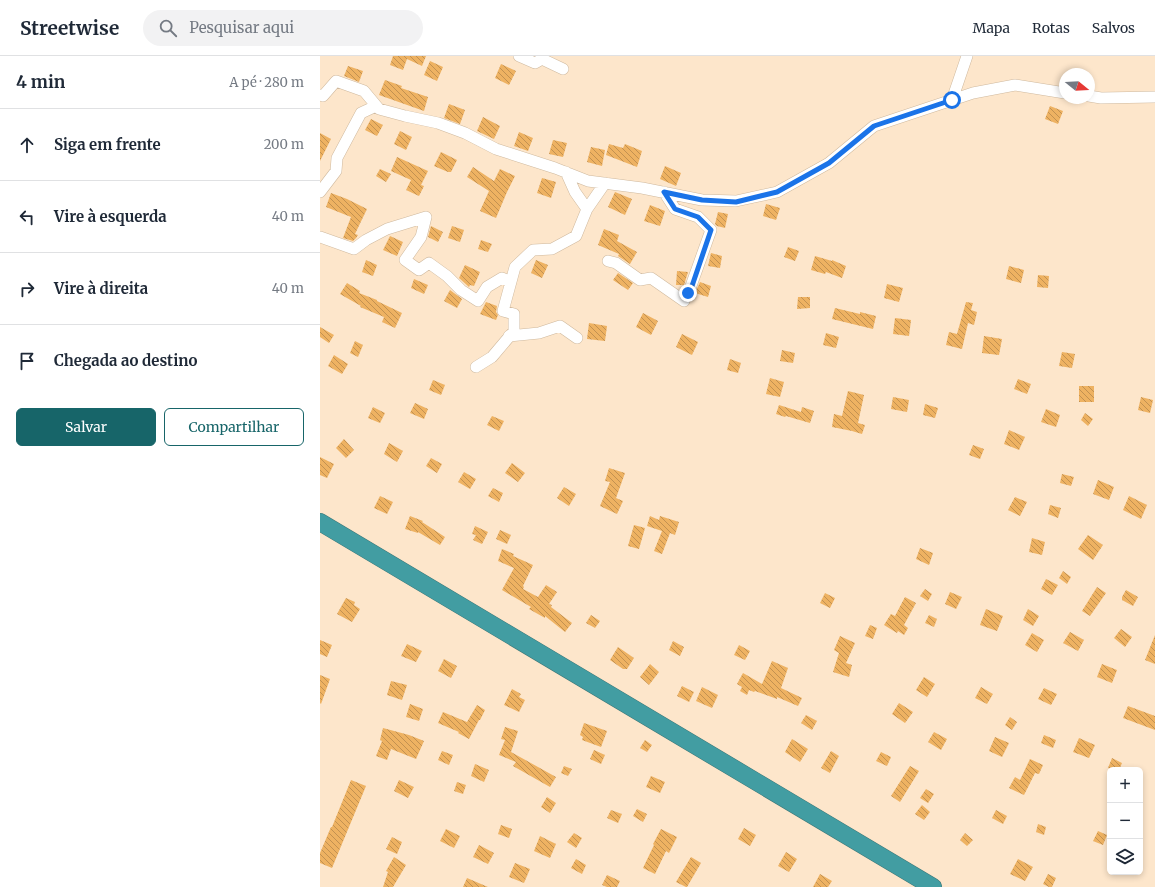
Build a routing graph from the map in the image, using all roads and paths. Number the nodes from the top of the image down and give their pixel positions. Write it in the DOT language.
graph roads {
  1 [pos="519,56"];
  2 [pos="967,56"];
  3 [pos="563,69"];
  4 [pos="1059,92"];
  5 [pos="320,96"];
  6 [pos="1095,97"];
  7 [pos="1155,97"];
  8 [pos="952,100"];
  9 [pos="376,106"];
  10 [pos="566,172"];
  11 [pos="605,183"];
  12 [pos="320,192"];
  13 [pos="664,192"];
  14 [pos="588,209"];
  15 [pos="320,237"];
  16 [pos="608,261"];
  17 [pos="511,282"];
  18 [pos="509,336"];
  19 [pos="577,338"];
  20 [pos="476,367"];
  21 [pos="320,522"];
  22 [pos="933,887"];
  1 -- 3 [label="street"];
  2 -- 8 [label="street"];
  4 -- 8 [label="street"];
  5 -- 9 [label="street"];
  6 -- 7 [label="street"];
  8 -- 13 [label="street"];
  9 -- 10 [label="street"];
  9 -- 12 [label="street"];
  10 -- 11 [label="street"];
  10 -- 14 [label="street"];
  11 -- 13 [label="street"];
  11 -- 14 [label="street"];
  13 -- 16 [label="street"];
  14 -- 17 [label="street"];
  15 -- 17 [label="street"];
  17 -- 18 [label="street"];
  18 -- 19 [label="street"];
  18 -- 20 [label="street"];
  21 -- 22 [label="highway"];
}
